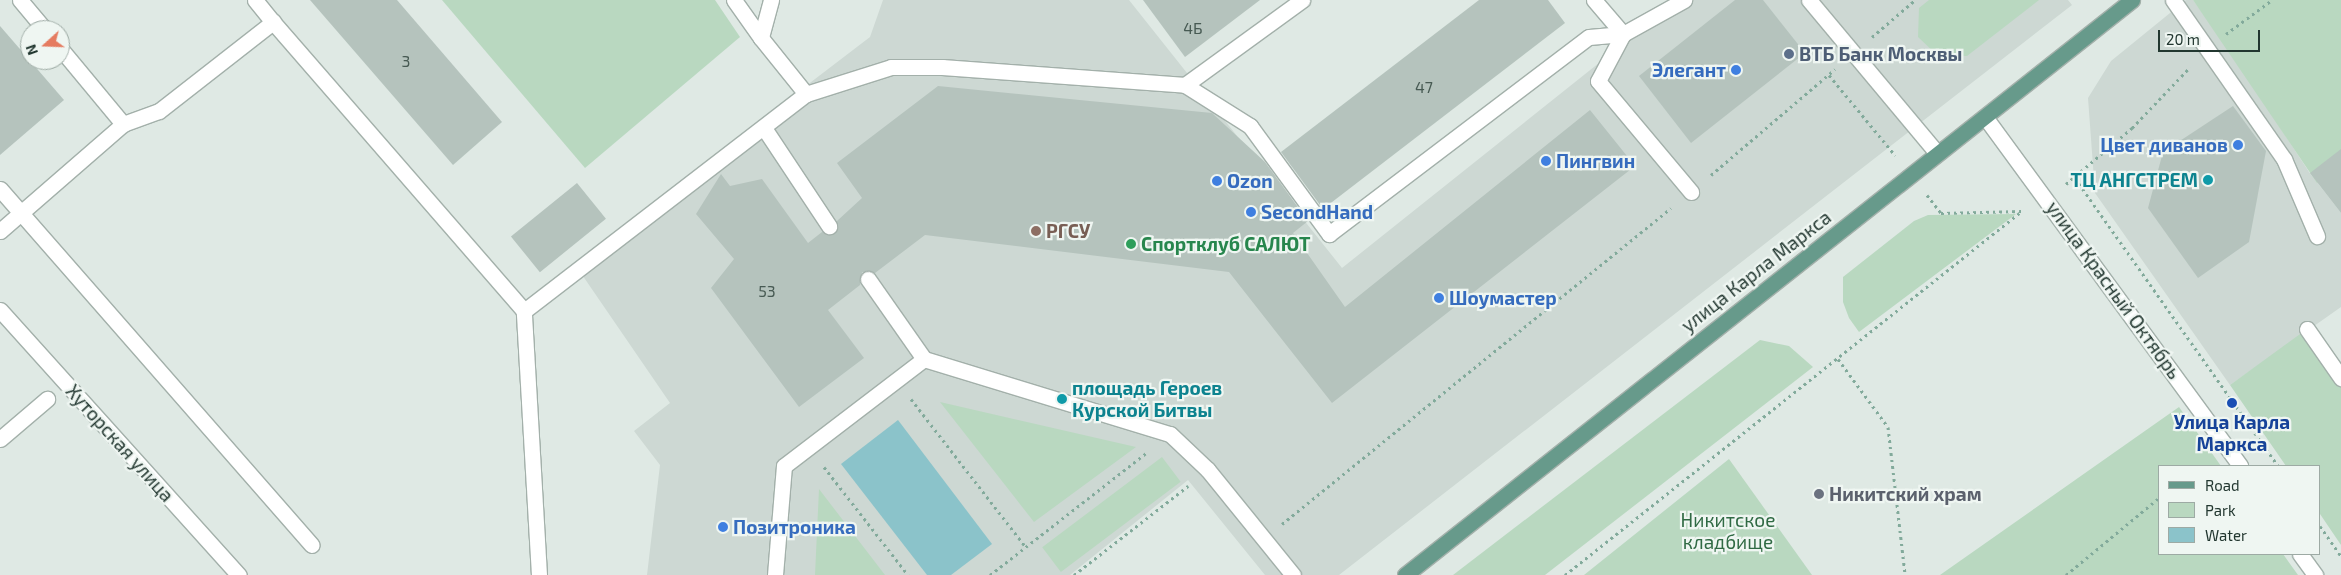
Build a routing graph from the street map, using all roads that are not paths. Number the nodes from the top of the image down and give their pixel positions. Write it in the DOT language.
graph roads {
  1 [pos="20,0"];
  2 [pos="254,0"];
  3 [pos="734,0"];
  4 [pos="771,0"];
  5 [pos="1302,0"];
  6 [pos="1594,0"];
  7 [pos="1684,0"];
  8 [pos="1809,0"];
  9 [pos="2132,0"];
  10 [pos="2173,0"];
  11 [pos="37,20"];
  12 [pos="273,22"];
  13 [pos="1623,34"];
  14 [pos="762,38"];
  15 [pos="70,60"];
  16 [pos="1185,85"];
  17 [pos="806,94"];
  18 [pos="1985,117"];
  19 [pos="123,124"];
  20 [pos="764,128"];
  21 [pos="1937,153"];
  22 [pos="0,189"];
  23 [pos="1691,192"];
  24 [pos="20,213"];
  25 [pos="829,226"];
  26 [pos="0,231"];
  27 [pos="2317,236"];
  28 [pos="868,279"];
  29 [pos="0,310"];
  30 [pos="524,311"];
  31 [pos="2307,329"];
  32 [pos="924,359"];
  33 [pos="2341,378"];
  34 [pos="47,399"];
  35 [pos="0,439"];
  36 [pos="2239,465"];
  37 [pos="312,545"];
  38 [pos="2301,555"];
  39 [pos="239,575"];
  40 [pos="539,575"];
  41 [pos="775,575"];
  42 [pos="1293,575"];
  43 [pos="1405,575"];
  44 [pos="2315,575"];
  1 -- 11 [label="street"];
  2 -- 12 [label="street"];
  3 -- 14 [label="street"];
  4 -- 14 [label="street"];
  5 -- 16 [label="street"];
  6 -- 13 [label="street"];
  7 -- 13 [label="street"];
  8 -- 21 [label="street"];
  9 -- 18 [label="main road, улица Карла Маркса"];
  10 -- 27 [label="street"];
  12 -- 19 [label="street"];
  12 -- 30 [label="street"];
  13 -- 16 [label="street"];
  13 -- 23 [label="street"];
  14 -- 17 [label="street"];
  15 -- 19 [label="street"];
  16 -- 17 [label="street"];
  17 -- 20 [label="street"];
  18 -- 21 [label="main road, улица Карла Маркса"];
  18 -- 36 [label="street, улица Красный Октябрь"];
  19 -- 24 [label="street"];
  20 -- 25 [label="street"];
  20 -- 30 [label="street"];
  21 -- 43 [label="main road, улица Карла Маркса"];
  22 -- 24 [label="street"];
  24 -- 26 [label="street"];
  24 -- 37 [label="street"];
  28 -- 32 [label="street"];
  29 -- 39 [label="street, Хуторская улица"];
  30 -- 40 [label="street"];
  31 -- 33 [label="street"];
  32 -- 41 [label="street"];
  32 -- 42 [label="street"];
  34 -- 35 [label="street"];
  38 -- 44 [label="street"];
}
